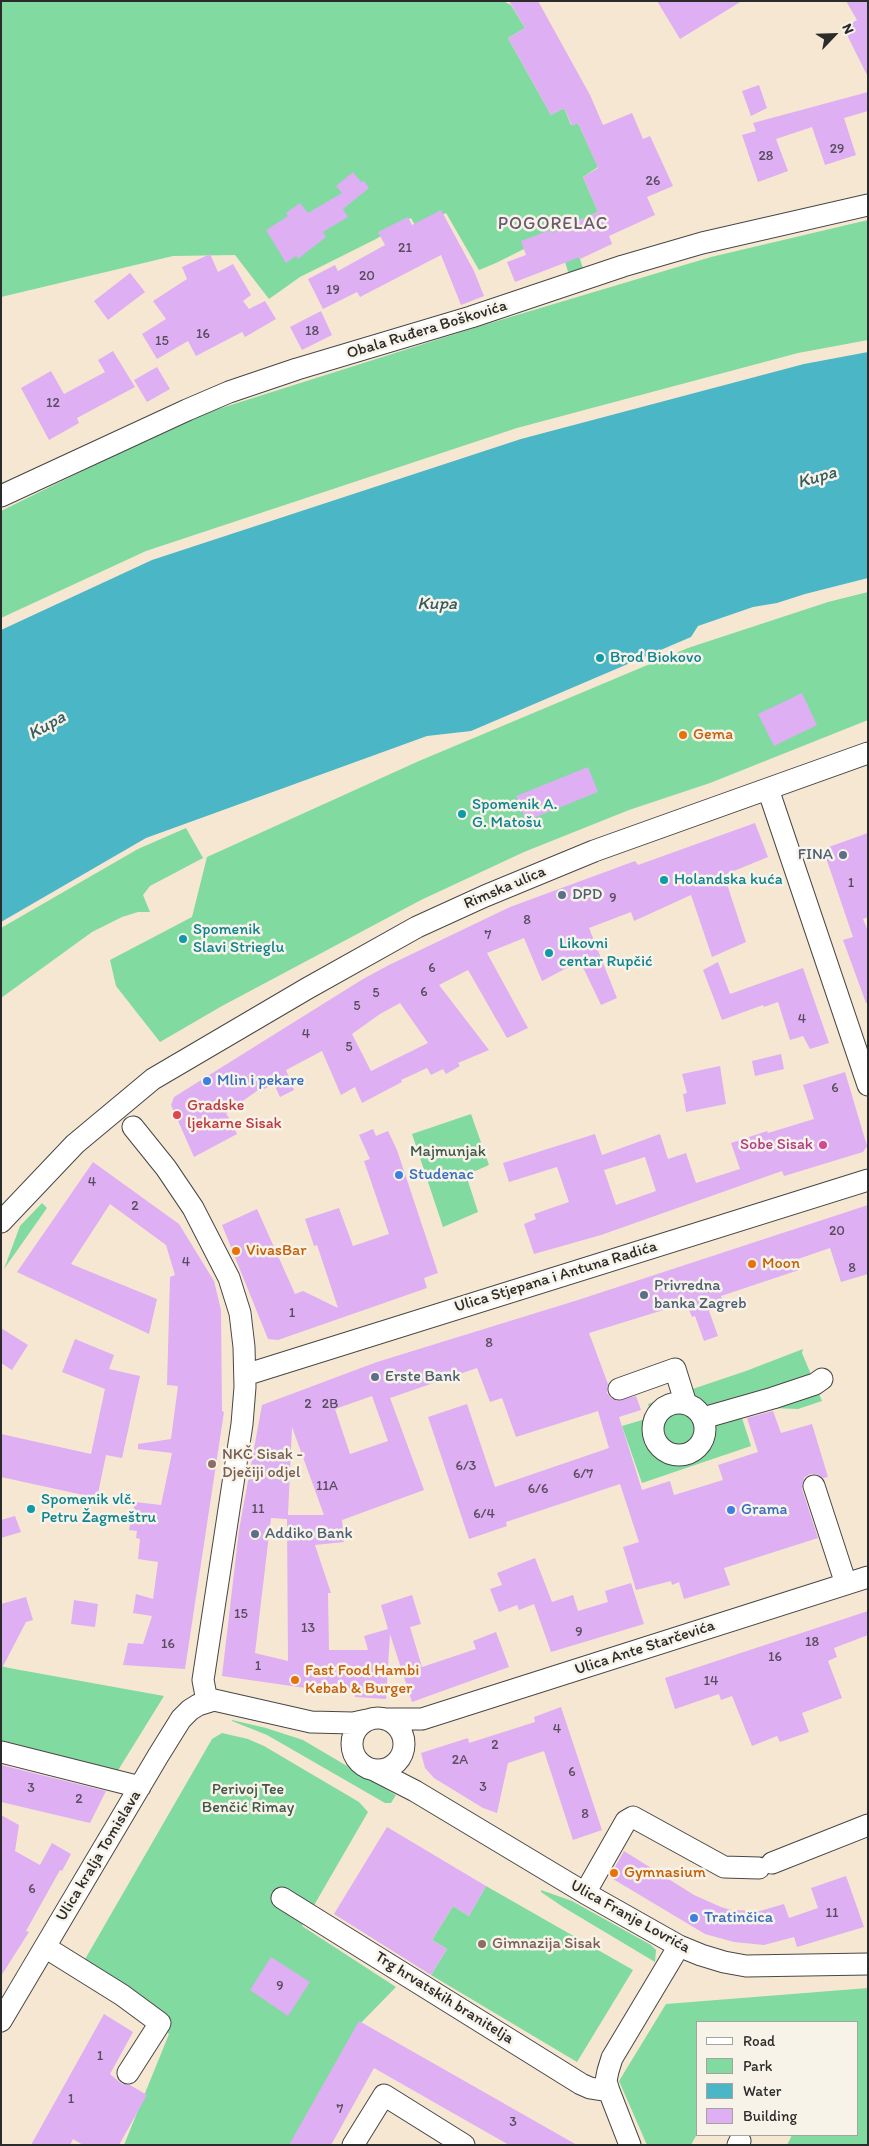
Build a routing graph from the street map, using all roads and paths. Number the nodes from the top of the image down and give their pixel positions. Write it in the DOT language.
graph roads {
  1 [pos="868,205"];
  2 [pos="1,496"];
  3 [pos="868,753"];
  4 [pos="768,790"];
  5 [pos="868,1085"];
  6 [pos="133,1127"];
  7 [pos="868,1180"];
  8 [pos="1,1222"];
  9 [pos="245,1375"];
  10 [pos="822,1379"];
  11 [pos="619,1389"];
  12 [pos="686,1404"];
  13 [pos="703,1418"];
  14 [pos="814,1486"];
  15 [pos="868,1577"];
  16 [pos="846,1584"];
  17 [pos="206,1701"];
  18 [pos="422,1719"];
  19 [pos="376,1720"];
  20 [pos="311,1722"];
  21 [pos="403,1749"];
  22 [pos="1,1752"];
  23 [pos="353,1753"];
  24 [pos="374,1770"];
  25 [pos="140,1787"];
  26 [pos="415,1791"];
  27 [pos="868,1825"];
  28 [pos="586,1893"];
  29 [pos="282,1898"];
  30 [pos="679,1946"];
  31 [pos="45,1947"];
  32 [pos="868,1964"];
  33 [pos="1,2021"];
  34 [pos="128,2073"];
  35 [pos="609,2091"];
  36 [pos="353,2145"];
  37 [pos="464,2145"];
  38 [pos="630,2145"];
  1 -- 2 [label="street, Obala Ruđera Boškovića"];
  3 -- 4 [label="street, Rimska ulica"];
  4 -- 5 [label="street"];
  4 -- 8 [label="street, Rimska ulica"];
  6 -- 9 [label="street"];
  7 -- 9 [label="street, Ulica Stjepana i Antuna Radića"];
  9 -- 17 [label="street"];
  10 -- 13 [label="street"];
  11 -- 12 [label="street"];
  12 -- 13 [label="street"];
  12 -- 13 [label="street"];
  14 -- 16 [label="street"];
  15 -- 16 [label="street, Ulica Ante Starčevića"];
  16 -- 18 [label="street, Ulica Ante Starčevića"];
  17 -- 20 [label="street, Ulica Ante Starčevića"];
  17 -- 25 [label="street, Ulica kralja Tomislava"];
  18 -- 19 [label="street, Ulica Ante Starčevića"];
  18 -- 21 [label="street"];
  19 -- 20 [label="street, Ulica Ante Starčevića"];
  19 -- 21 [label="street"];
  19 -- 23 [label="street"];
  20 -- 23 [label="street, Ulica Ante Starčevića"];
  21 -- 24 [label="street"];
  21 -- 26 [label="street"];
  22 -- 25 [label="street"];
  23 -- 24 [label="street"];
  24 -- 26 [label="street, Ulica Franje Lovrića"];
  25 -- 31 [label="street, Ulica kralja Tomislava"];
  26 -- 28 [label="street, Ulica Franje Lovrića"];
  27 -- 28 [label="street"];
  28 -- 30 [label="street, Ulica Franje Lovrića"];
  29 -- 35 [label="street, Trg hrvatskih branitelja"];
  30 -- 32 [label="street, Ulica Franje Lovrića"];
  30 -- 35 [label="street"];
  31 -- 33 [label="street, Ulica kralja Tomislava"];
  31 -- 34 [label="street"];
  35 -- 38 [label="street"];
  36 -- 37 [label="street"];
}
